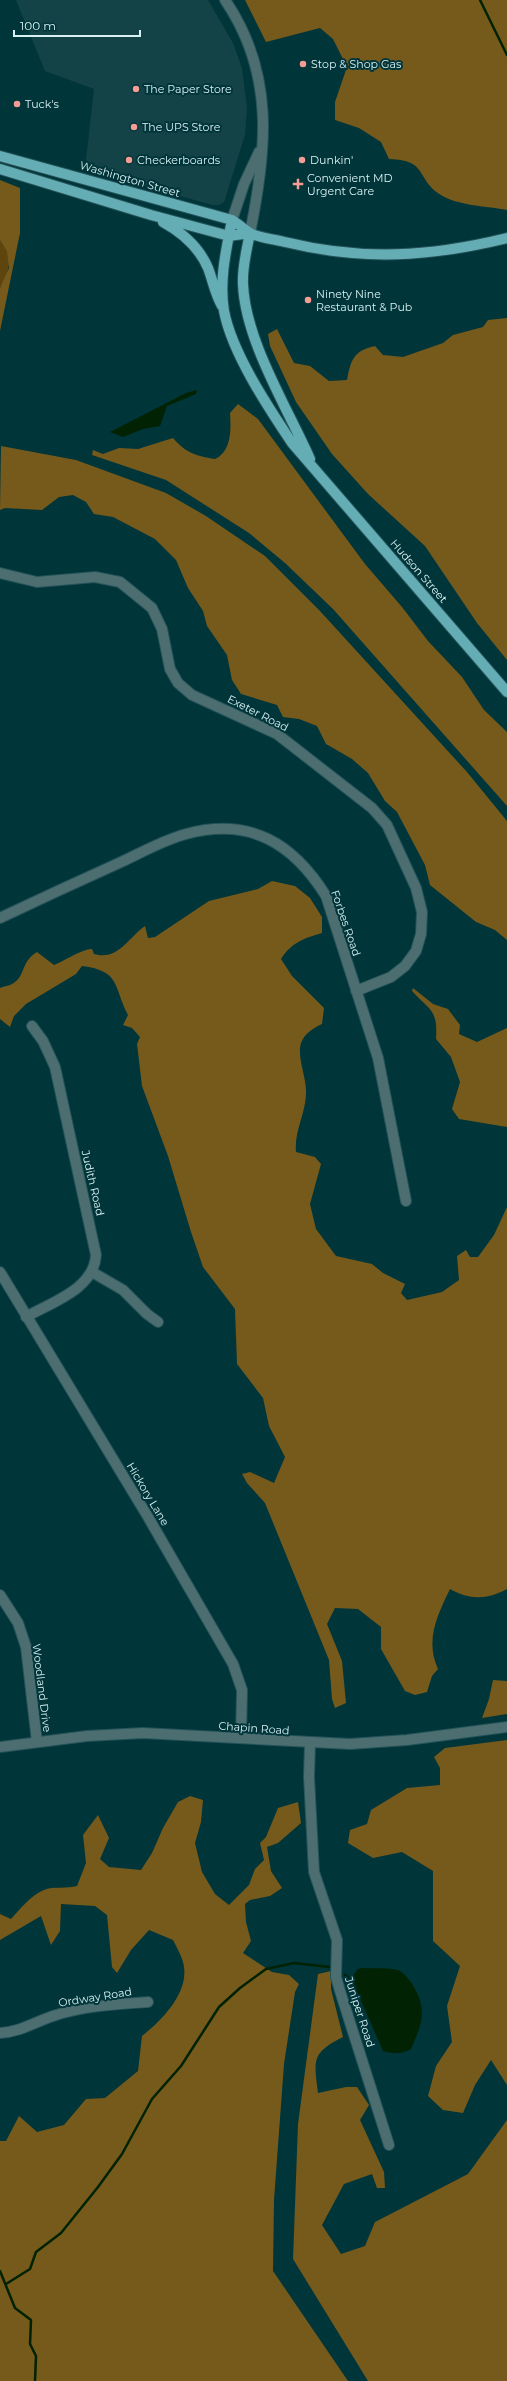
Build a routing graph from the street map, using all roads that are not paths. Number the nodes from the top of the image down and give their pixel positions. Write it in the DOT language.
graph roads {
  1 [pos="225,0"];
  2 [pos="262,144"];
  3 [pos="0,156"];
  4 [pos="0,168"];
  5 [pos="151,215"];
  6 [pos="232,220"];
  7 [pos="250,233"];
  8 [pos="229,236"];
  9 [pos="507,238"];
  10 [pos="224,310"];
  11 [pos="313,465"];
  12 [pos="0,573"];
  13 [pos="483,664"];
  14 [pos="507,692"];
  15 [pos="507,700"];
  16 [pos="0,918"];
  17 [pos="356,991"];
  18 [pos="32,1026"];
  19 [pos="406,1201"];
  20 [pos="0,1272"];
  21 [pos="92,1272"];
  22 [pos="26,1317"];
  23 [pos="158,1322"];
  24 [pos="0,1595"];
  25 [pos="507,1728"];
  26 [pos="241,1738"];
  27 [pos="37,1742"];
  28 [pos="310,1743"];
  29 [pos="0,1747"];
  30 [pos="148,2002"];
  31 [pos="0,2033"];
  32 [pos="389,2145"];
  1 -- 2 [label="street"];
  2 -- 6 [label="street"];
  2 -- 7 [label="street"];
  3 -- 6 [label="main road, Washington Street"];
  4 -- 5 [label="main road, Washington Street"];
  5 -- 8 [label="main road, Washington Street"];
  5 -- 10 [label="main road"];
  6 -- 7 [label="main road, Washington Street"];
  6 -- 8 [label="main road, Hudson Street"];
  7 -- 8 [label="main road, Washington Street"];
  7 -- 9 [label="main road, Washington Street"];
  7 -- 11 [label="main road, Hudson Street"];
  8 -- 10 [label="main road, Hudson Street"];
  10 -- 11 [label="main road, Hudson Street"];
  11 -- 13 [label="main road, Hudson Street"];
  12 -- 17 [label="street, Exeter Road"];
  13 -- 14 [label="main road, Hudson Street"];
  13 -- 15 [label="main road"];
  16 -- 17 [label="street, Forbes Road"];
  17 -- 19 [label="street, Forbes Road"];
  18 -- 21 [label="street, Judith Road"];
  20 -- 22 [label="street, Hickory Lane"];
  21 -- 22 [label="street"];
  21 -- 23 [label="street"];
  22 -- 26 [label="street, Hickory Lane"];
  24 -- 27 [label="street, Woodland Drive"];
  25 -- 28 [label="street, Chapin Road"];
  26 -- 27 [label="street, Chapin Road"];
  26 -- 28 [label="street, Chapin Road"];
  27 -- 29 [label="street, Chapin Road"];
  28 -- 32 [label="street, Juniper Road"];
  30 -- 31 [label="street, Ordway Road"];
}
